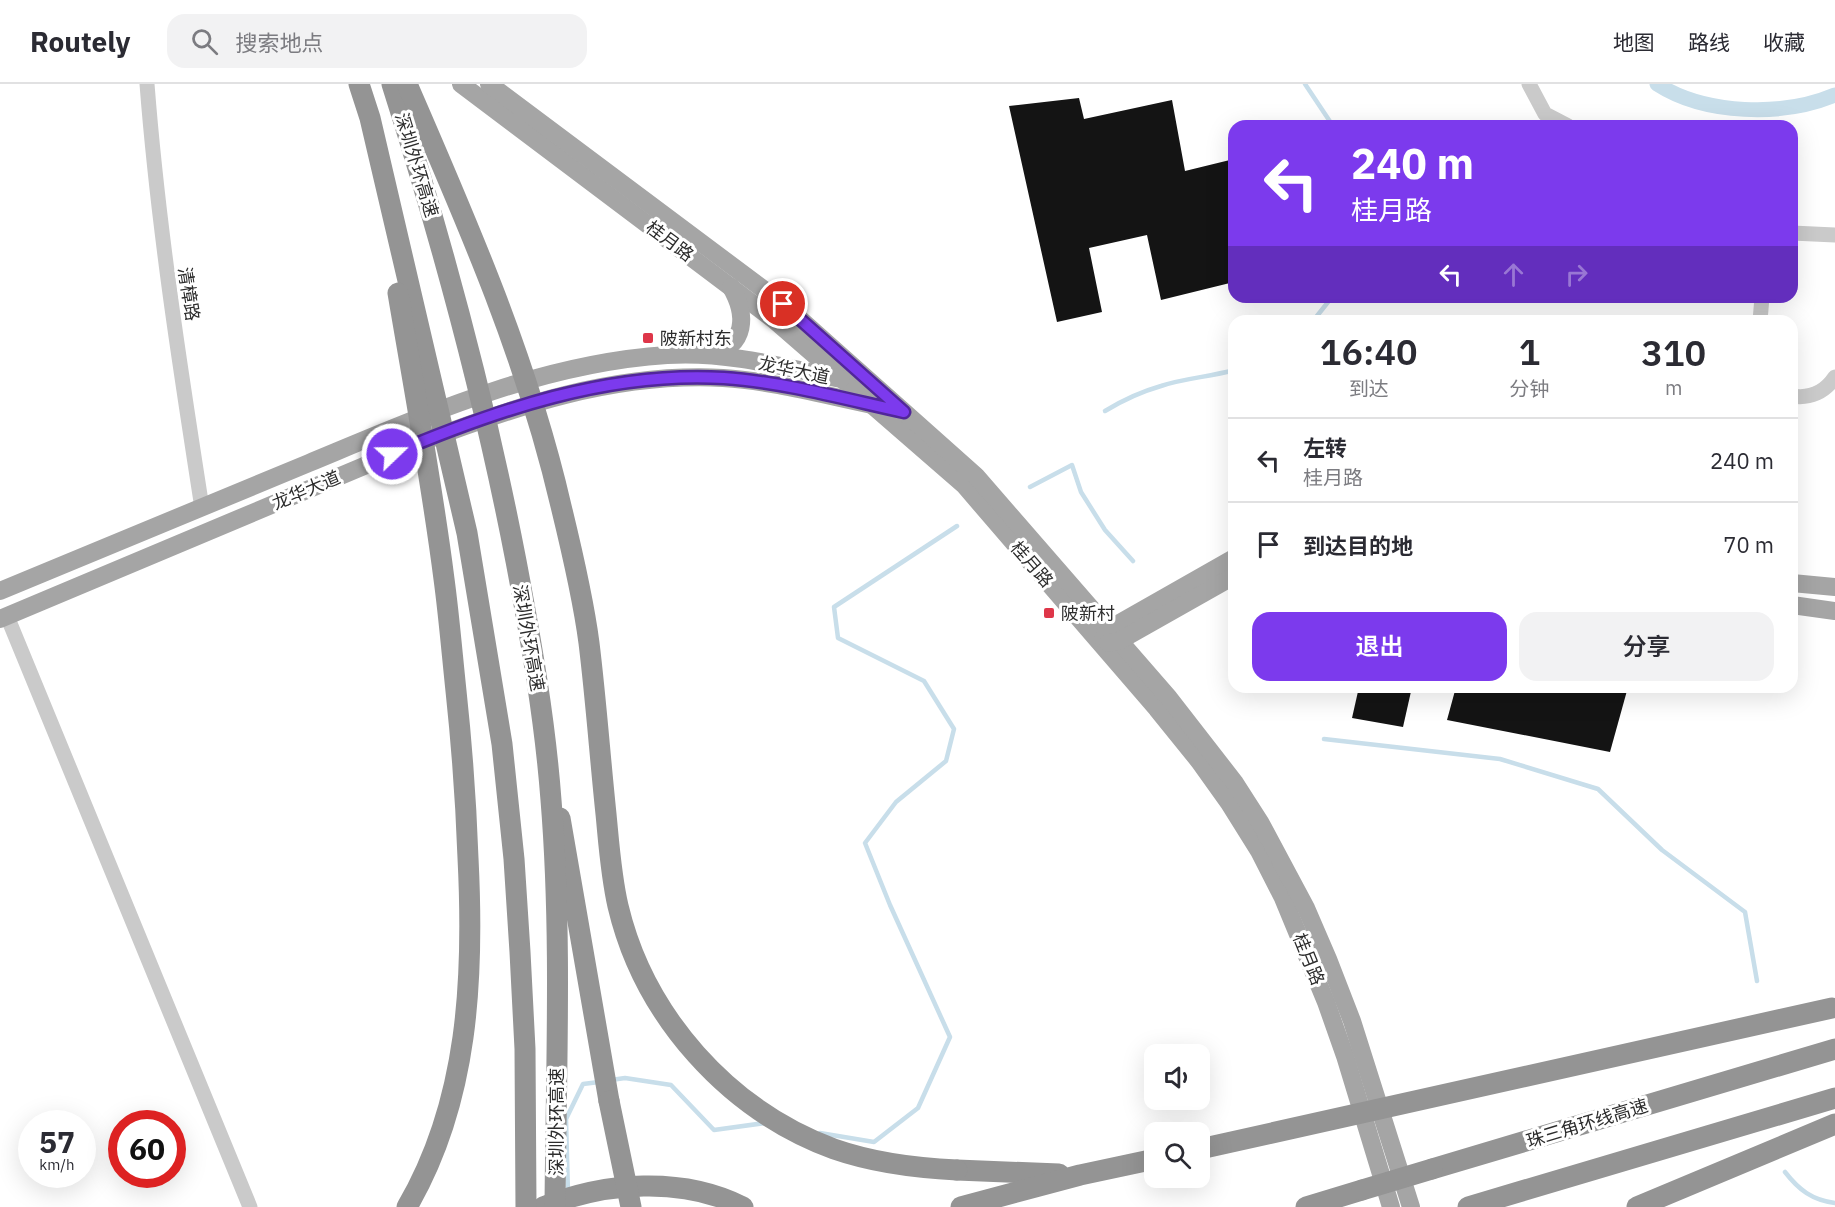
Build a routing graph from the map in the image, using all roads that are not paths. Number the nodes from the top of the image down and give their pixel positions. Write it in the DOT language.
graph roads {
  1 [pos="147,84"];
  2 [pos="359,84"];
  3 [pos="392,84"];
  4 [pos="407,84"];
  5 [pos="461,84"];
  6 [pos="489,84"];
  7 [pos="1529,84"];
  8 [pos="370,118"];
  9 [pos="1556,120"];
  10 [pos="1798,233"];
  11 [pos="1835,235"];
  12 [pos="730,286"];
  13 [pos="704,355"];
  14 [pos="1835,377"];
  15 [pos="843,380"];
  16 [pos="875,386"];
  17 [pos="1798,396"];
  18 [pos="872,405"];
  19 [pos="904,412"];
  20 [pos="202,508"];
  21 [pos="1228,562"];
  22 [pos="1228,579"];
  23 [pos="1798,584"];
  24 [pos="1835,587"];
  25 [pos="0,591"];
  26 [pos="1798,606"];
  27 [pos="1835,611"];
  28 [pos="4,618"];
  29 [pos="1109,638"];
  30 [pos="539,692"];
  31 [pos="1834,1007"];
  32 [pos="1835,1049"];
  33 [pos="1835,1098"];
  34 [pos="1835,1124"];
  35 [pos="1210,1147"];
  36 [pos="1144,1161"];
  37 [pos="1080,1175"];
  38 [pos="250,1207"];
  39 [pos="407,1207"];
  40 [pos="526,1207"];
  41 [pos="543,1207"];
  42 [pos="555,1207"];
  43 [pos="632,1207"];
  44 [pos="743,1207"];
  45 [pos="961,1207"];
  46 [pos="1306,1207"];
  47 [pos="1391,1207"];
  48 [pos="1411,1207"];
  49 [pos="1468,1207"];
  50 [pos="1637,1207"];
  1 -- 20 [label="street, 清樟路"];
  2 -- 8 [label="highway, 深圳外环高速, bridge"];
  3 -- 30 [label="highway, 深圳外环高速, bridge"];
  4 -- 37 [label="highway, bridge"];
  5 -- 12 [label="main road, 桂月路"];
  6 -- 16 [label="main road, 桂月路"];
  7 -- 9 [label="street"];
  8 -- 39 [label="highway, bridge"];
  8 -- 40 [label="highway, 深圳外环高速, bridge"];
  10 -- 11 [label="street"];
  12 -- 13 [label="main road"];
  12 -- 15 [label="main road, 桂月路"];
  13 -- 15 [label="main road, 龙华大道"];
  13 -- 20 [label="main road, 龙华大道"];
  14 -- 17 [label="street"];
  15 -- 16 [label="main road, 龙华大道"];
  15 -- 18 [label="main road, 桂月路"];
  16 -- 19 [label="main road, 桂月路"];
  18 -- 19 [label="main road, 龙华大道"];
  18 -- 28 [label="main road, 龙华大道"];
  18 -- 29 [label="main road, 桂月路"];
  19 -- 29 [label="main road, 桂月路"];
  20 -- 25 [label="main road, 龙华大道"];
  21 -- 29 [label="main road"];
  22 -- 29 [label="main road"];
  23 -- 24 [label="main road"];
  26 -- 27 [label="main road"];
  28 -- 38 [label="street"];
  29 -- 47 [label="main road, 桂月路"];
  29 -- 48 [label="main road, 桂月路"];
  30 -- 42 [label="highway, 深圳外环高速, bridge"];
  30 -- 43 [label="highway, bridge"];
  31 -- 35 [label="highway, bridge"];
  32 -- 46 [label="highway, 珠三角环线高速, bridge"];
  33 -- 49 [label="highway"];
  34 -- 50 [label="highway"];
  36 -- 37 [label="highway"];
  37 -- 45 [label="highway"];
  41 -- 44 [label="highway, bridge"];
}
